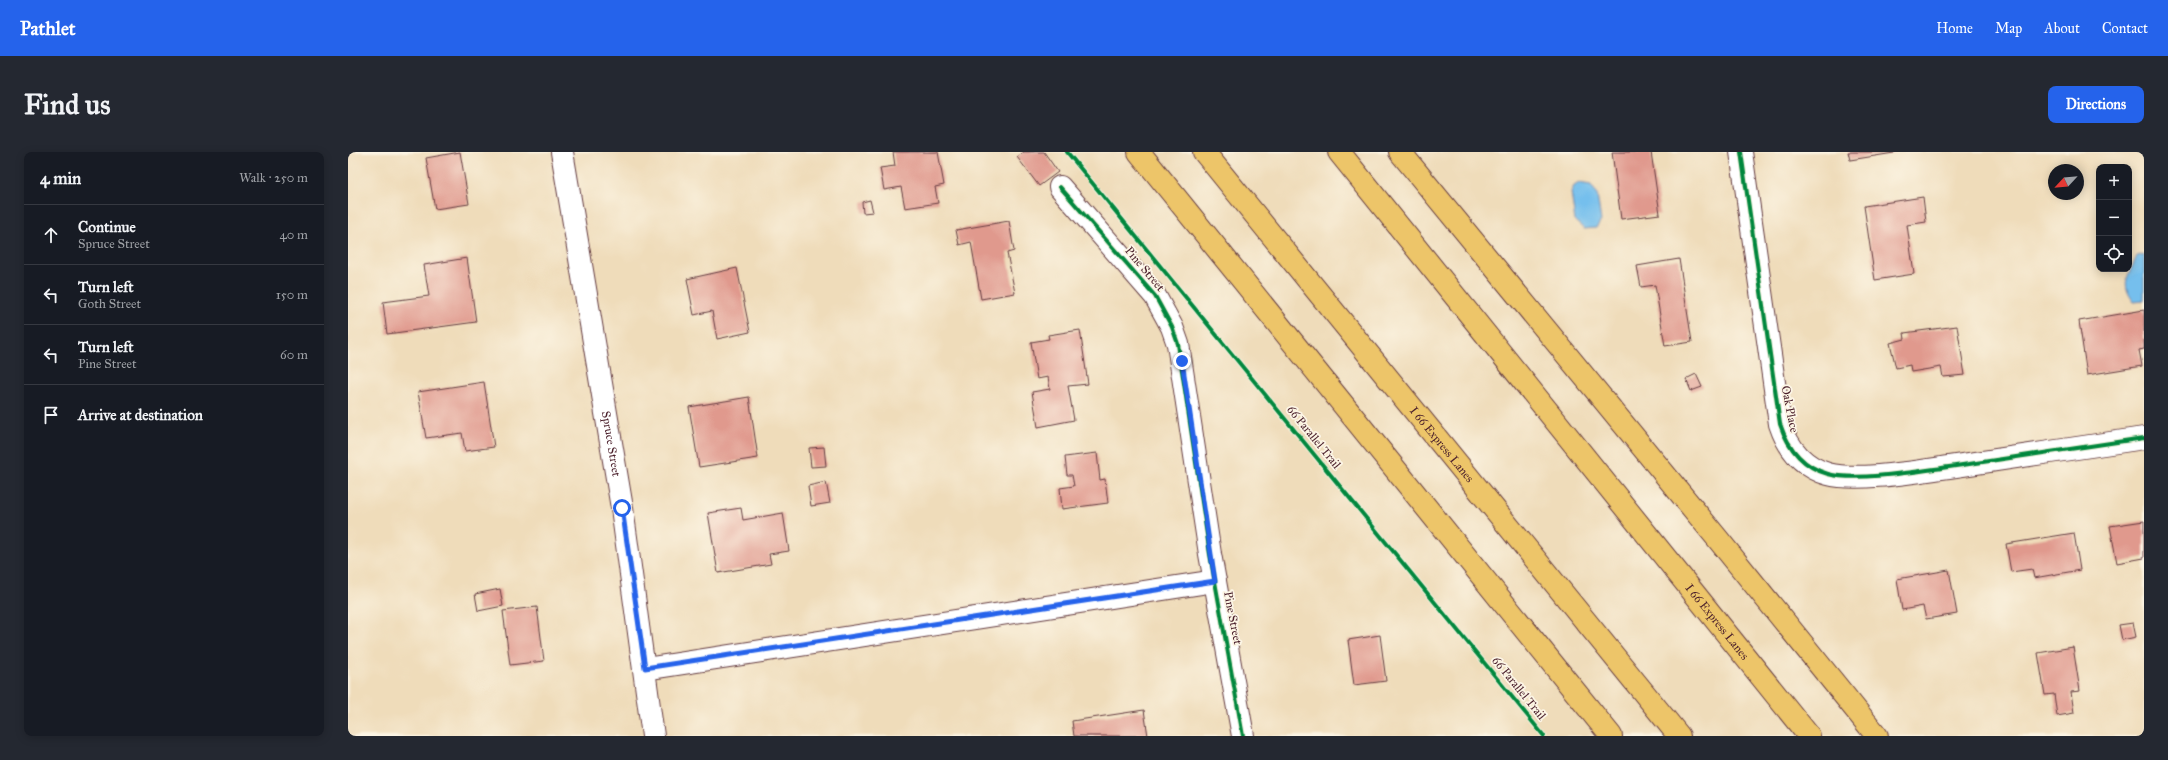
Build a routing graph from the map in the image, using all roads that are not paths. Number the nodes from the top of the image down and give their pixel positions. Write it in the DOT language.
graph roads {
  1 [pos="562,152"];
  2 [pos="1140,152"];
  3 [pos="1204,152"];
  4 [pos="1340,152"];
  5 [pos="1400,152"];
  6 [pos="1741,152"];
  7 [pos="1060,186"];
  8 [pos="2144,438"];
  9 [pos="1215,581"];
  10 [pos="645,668"];
  11 [pos="653,736"];
  12 [pos="1243,736"];
  13 [pos="1611,736"];
  14 [pos="1679,736"];
  15 [pos="1809,736"];
  16 [pos="1877,736"];
  1 -- 10 [label="street, Spruce Street"];
  2 -- 13 [label="highway"];
  3 -- 14 [label="highway, I 66 Express Lanes"];
  4 -- 15 [label="highway, I 66 Express Lanes"];
  5 -- 16 [label="highway"];
  6 -- 8 [label="street, Oak Place"];
  7 -- 9 [label="street, Pine Street"];
  9 -- 10 [label="street"];
  9 -- 12 [label="street, Pine Street"];
  10 -- 11 [label="street, Spruce Street"];
}
